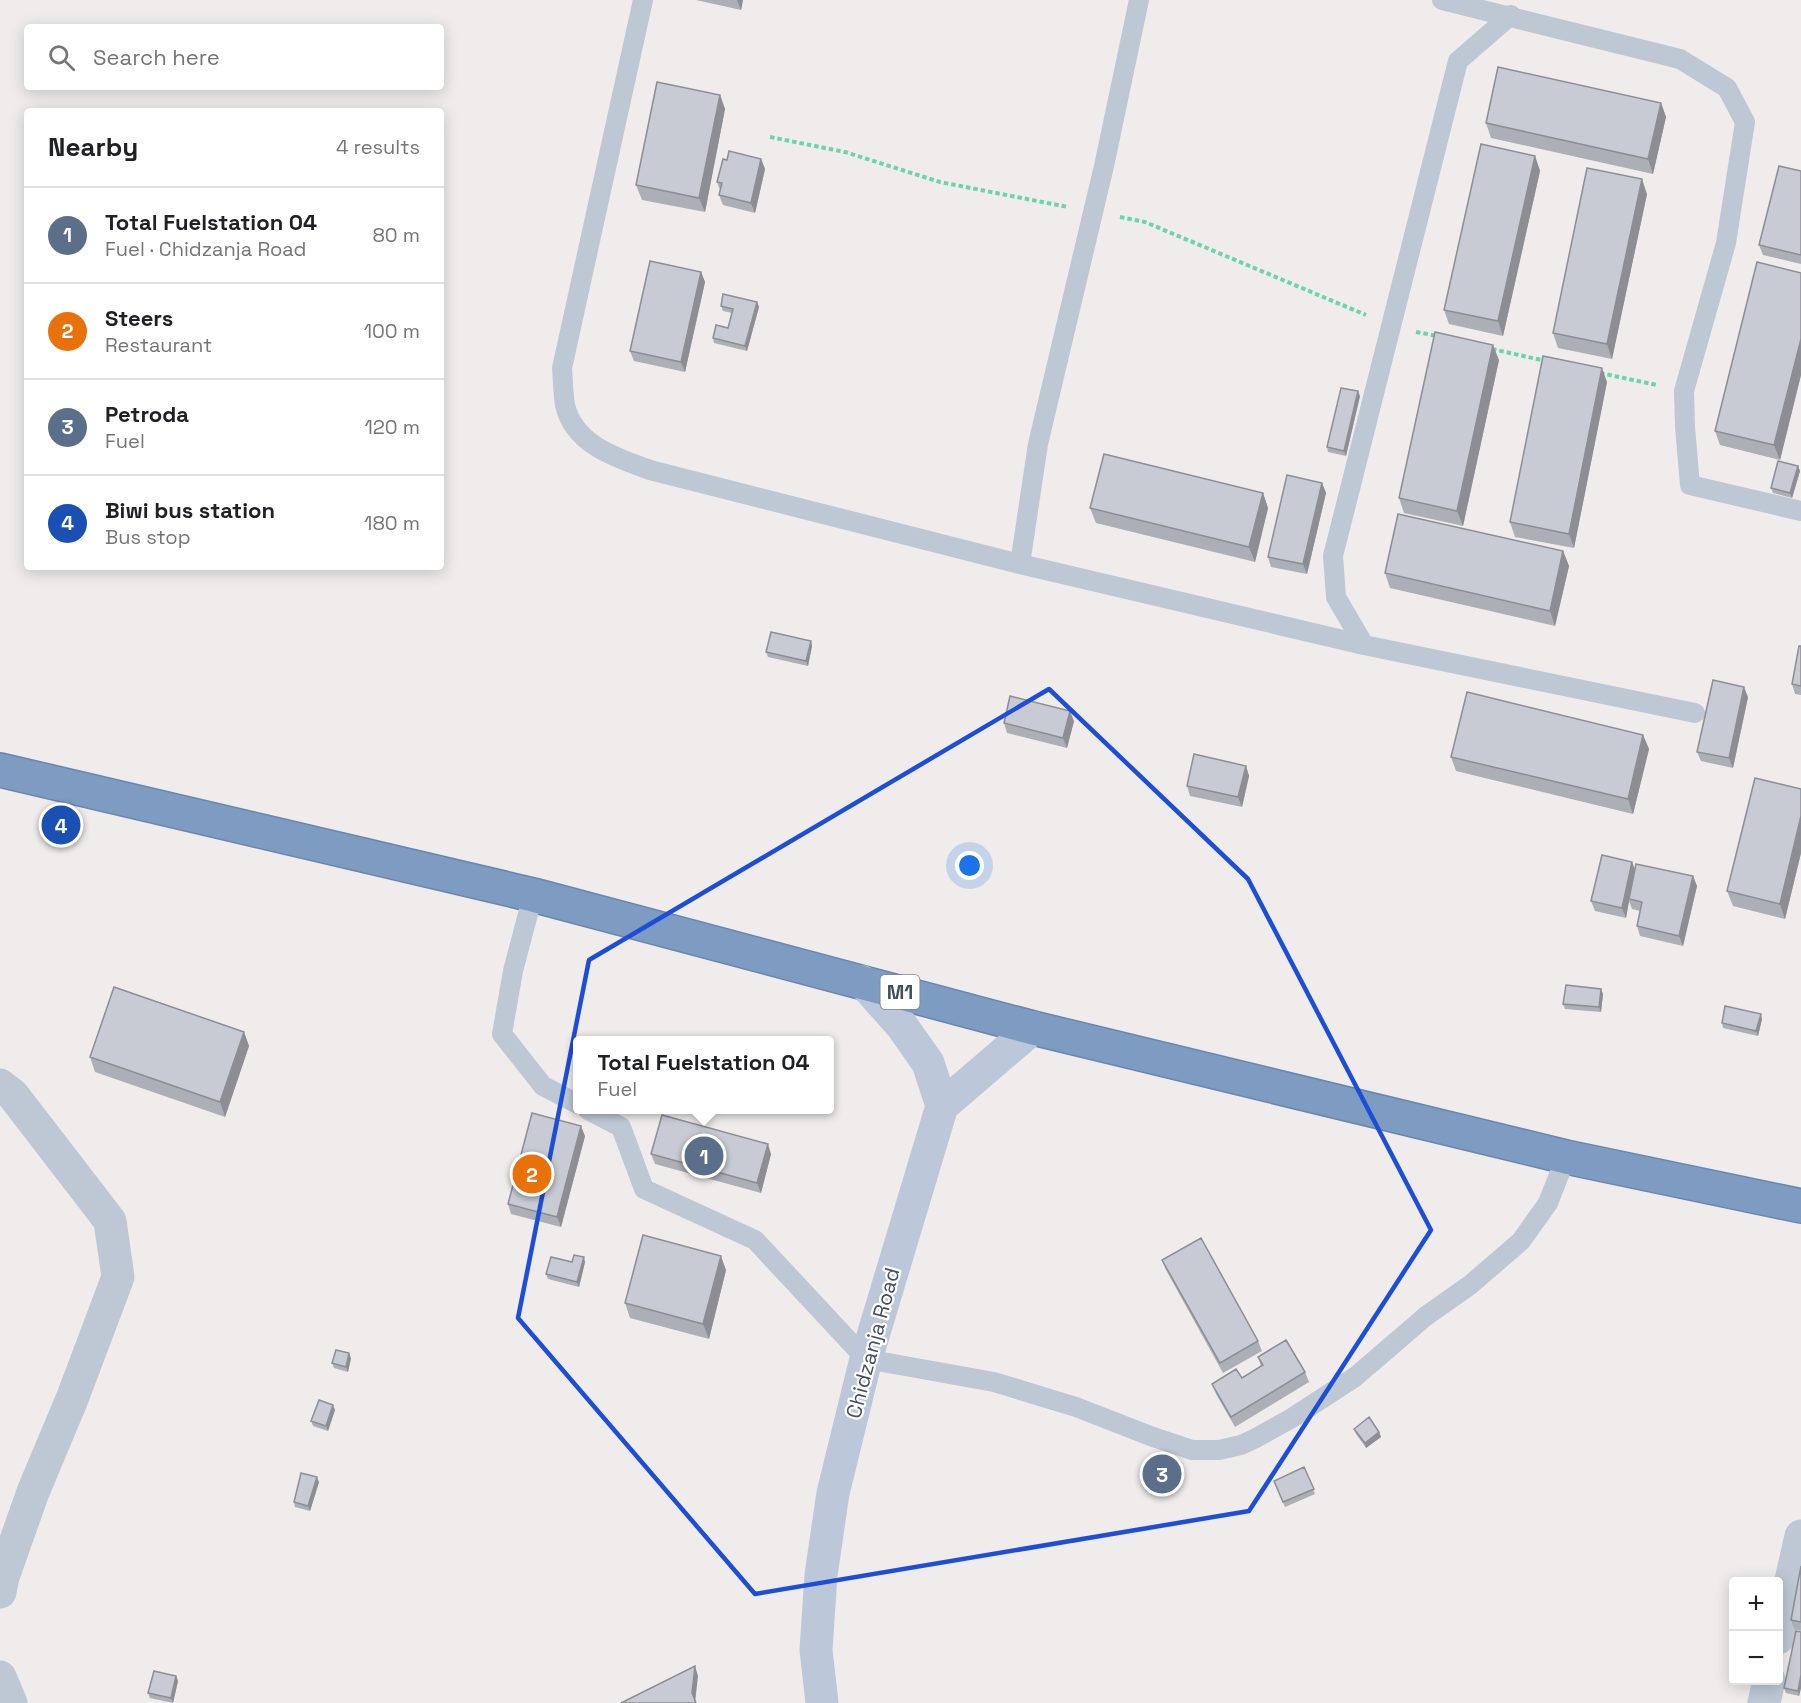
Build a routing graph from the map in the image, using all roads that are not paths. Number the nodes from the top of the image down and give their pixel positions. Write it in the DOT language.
graph roads {
  1 [pos="643,0"];
  2 [pos="1139,0"];
  3 [pos="1442,0"];
  4 [pos="1511,15"];
  5 [pos="1801,511"];
  6 [pos="1020,564"];
  7 [pos="1364,645"];
  8 [pos="1695,713"];
  9 [pos="0,770"];
  10 [pos="533,895"];
  11 [pos="863,982"];
  12 [pos="1033,1028"];
  13 [pos="0,1085"];
  14 [pos="573,1101"];
  15 [pos="942,1106"];
  16 [pos="596,1114"];
  17 [pos="1566,1157"];
  18 [pos="1801,1206"];
  19 [pos="866,1359"];
  20 [pos="1801,1536"];
  21 [pos="0,1592"];
  22 [pos="1781,1631"];
  23 [pos="0,1677"];
  24 [pos="1768,1685"];
  25 [pos="11,1703"];
  26 [pos="822,1703"];
  27 [pos="1764,1703"];
  1 -- 6 [label="lane"];
  2 -- 6 [label="lane"];
  3 -- 4 [label="lane"];
  4 -- 5 [label="lane"];
  4 -- 7 [label="lane"];
  6 -- 7 [label="lane"];
  7 -- 8 [label="lane"];
  9 -- 10 [label="highway, M1"];
  10 -- 11 [label="highway, M1"];
  10 -- 14 [label="lane"];
  11 -- 12 [label="highway, M1"];
  11 -- 15 [label="street"];
  12 -- 15 [label="street"];
  12 -- 17 [label="highway, M1"];
  13 -- 21 [label="street"];
  15 -- 19 [label="street, Chidzanja Road"];
  16 -- 19 [label="lane"];
  17 -- 18 [label="highway, M1"];
  17 -- 19 [label="lane"];
  19 -- 26 [label="street, Chidzanja Road"];
  20 -- 22 [label="street"];
  23 -- 25 [label="street"];
  24 -- 27 [label="street"];
}
